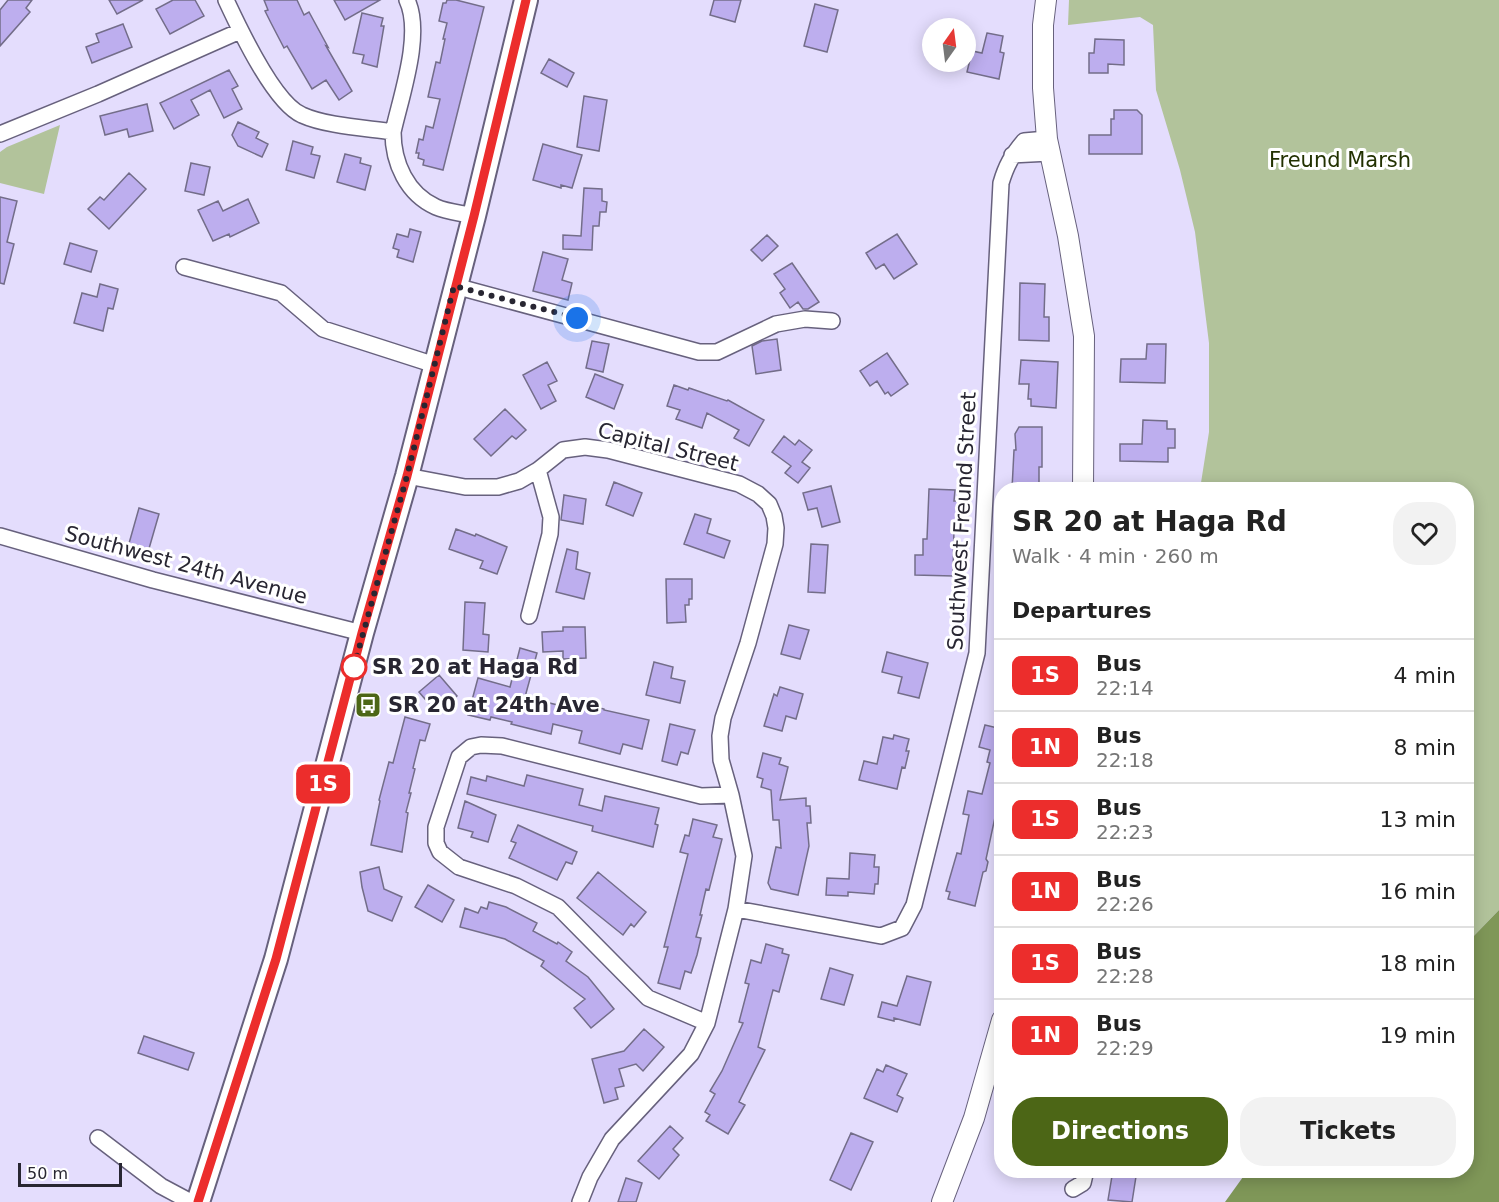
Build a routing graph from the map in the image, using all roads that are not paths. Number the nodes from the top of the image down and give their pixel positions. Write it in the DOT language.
graph roads {
  1 [pos="226,0"];
  2 [pos="407,0"];
  3 [pos="526,0"];
  4 [pos="1046,0"];
  5 [pos="240,31"];
  6 [pos="393,132"];
  7 [pos="0,134"];
  8 [pos="1048,146"];
  9 [pos="474,216"];
  10 [pos="184,267"];
  11 [pos="454,286"];
  12 [pos="832,321"];
  13 [pos="435,365"];
  14 [pos="538,470"];
  15 [pos="407,476"];
  16 [pos="1083,482"];
  17 [pos="0,536"];
  18 [pos="529,616"];
  19 [pos="362,633"];
  20 [pos="731,795"];
  21 [pos="736,909"];
  22 [pos="706,1023"];
  23 [pos="994,1048"];
  24 [pos="98,1138"];
  25 [pos="1084,1178"];
  26 [pos="1073,1189"];
  27 [pos="191,1202"];
  28 [pos="198,1202"];
  29 [pos="580,1202"];
  30 [pos="942,1202"];
  1 -- 5 [label="street"];
  2 -- 6 [label="street"];
  3 -- 9 [label="main road"];
  4 -- 8 [label="street"];
  5 -- 6 [label="street"];
  5 -- 7 [label="street"];
  6 -- 9 [label="street"];
  8 -- 16 [label="street"];
  8 -- 21 [label="street, Southwest Freund Street"];
  9 -- 11 [label="main road"];
  10 -- 13 [label="street"];
  11 -- 12 [label="street"];
  11 -- 13 [label="main road"];
  13 -- 15 [label="main road"];
  14 -- 15 [label="street, Capital Street"];
  14 -- 18 [label="street"];
  14 -- 20 [label="street, Capital Street"];
  15 -- 19 [label="main road"];
  17 -- 19 [label="street, Southwest 24th Avenue"];
  19 -- 28 [label="main road"];
  20 -- 21 [label="street, Capital Street"];
  20 -- 22 [label="street"];
  21 -- 22 [label="street, Capital Street"];
  22 -- 29 [label="street, Capital Street"];
  23 -- 30 [label="street"];
  24 -- 27 [label="street"];
  25 -- 26 [label="street"];
}
